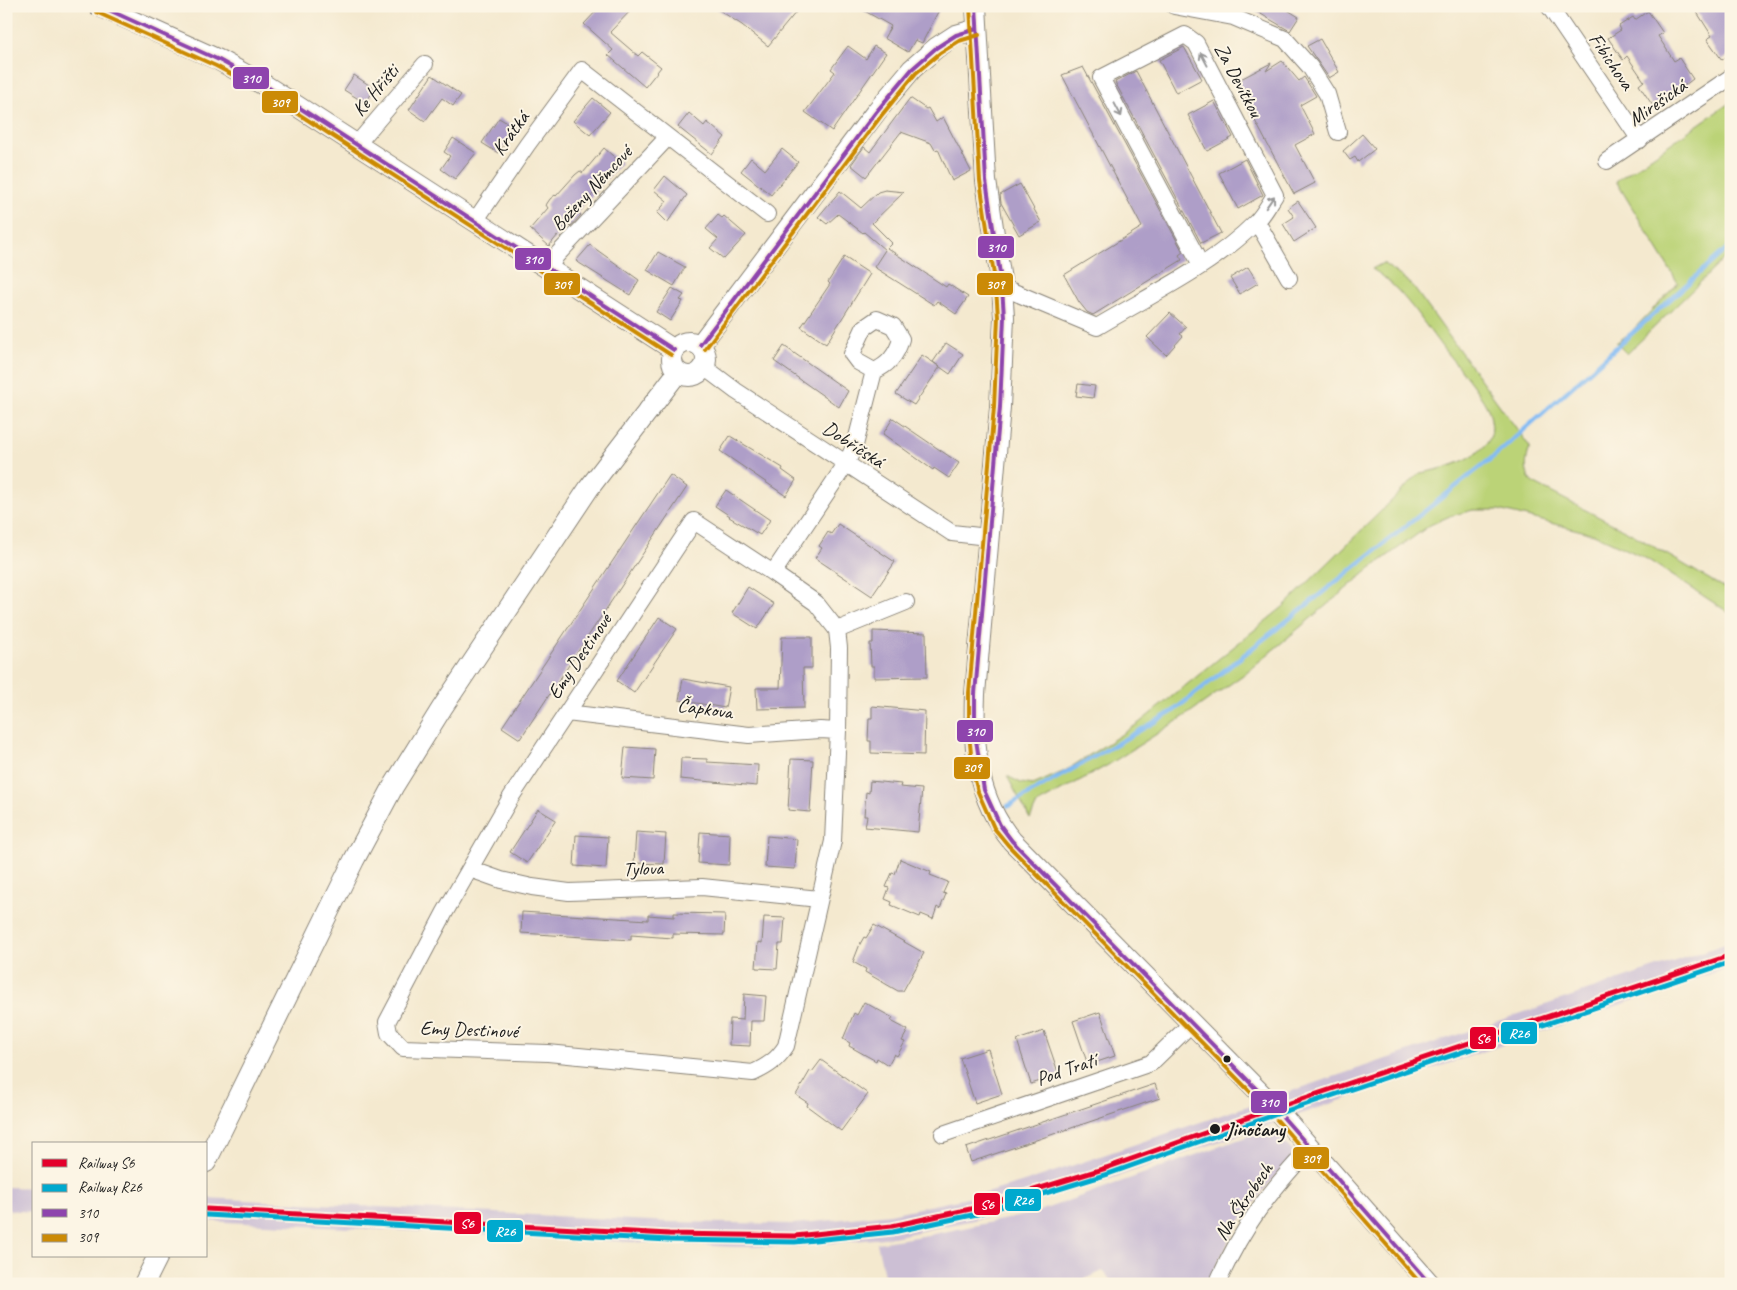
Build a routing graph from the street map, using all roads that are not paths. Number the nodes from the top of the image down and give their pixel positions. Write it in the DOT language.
graph roads {
  1 [pos="99,6"];
  2 [pos="976,6"];
  3 [pos="1174,6"];
  4 [pos="1549,6"];
  5 [pos="977,29"];
  6 [pos="425,64"];
  7 [pos="1731,77"];
  8 [pos="1338,132"];
  9 [pos="667,138"];
  10 [pos="1640,140"];
  11 [pos="358,144"];
  12 [pos="1607,161"];
  13 [pos="767,214"];
  14 [pos="475,221"];
  15 [pos="1256,222"];
  16 [pos="1201,265"];
  17 [pos="549,269"];
  18 [pos="1289,278"];
  19 [pos="1002,287"];
  20 [pos="700,345"];
  21 [pos="674,350"];
  22 [pos="704,367"];
  23 [pos="874,371"];
  24 [pos="678,372"];
  25 [pos="846,464"];
  26 [pos="988,537"];
  27 [pos="773,573"];
  28 [pos="906,602"];
  29 [pos="837,630"];
  30 [pos="567,712"];
  31 [pos="838,731"];
  32 [pos="470,869"];
  33 [pos="819,899"];
  34 [pos="1191,1024"];
  35 [pos="943,1134"];
  36 [pos="1311,1147"];
  37 [pos="208,1158"];
  38 [pos="157,1258"];
  39 [pos="144,1284"];
  40 [pos="1217,1284"];
  41 [pos="1430,1284"];
  1 -- 11 [label="street"];
  2 -- 5 [label="street"];
  3 -- 8 [label="street"];
  4 -- 10 [label="street, Fibichova"];
  5 -- 19 [label="street"];
  5 -- 20 [label="street"];
  6 -- 11 [label="street, Ke Hřišti"];
  7 -- 10 [label="street, Mirešická"];
  9 -- 13 [label="street"];
  9 -- 14 [label="street, Krátká"];
  9 -- 17 [label="street, Boženy Němcové"];
  10 -- 12 [label="street, Mirešická"];
  11 -- 14 [label="street"];
  14 -- 17 [label="street"];
  15 -- 16 [label="street, Za Devítkou"];
  15 -- 16 [label="street, Za Devítkou, one-way"];
  15 -- 18 [label="street"];
  16 -- 19 [label="street, Za Devítkou"];
  17 -- 21 [label="street"];
  19 -- 26 [label="street"];
  20 -- 21 [label="street"];
  20 -- 22 [label="street"];
  21 -- 24 [label="street"];
  22 -- 24 [label="street"];
  22 -- 25 [label="street, Dobříčská"];
  23 -- 25 [label="street"];
  24 -- 37 [label="street"];
  25 -- 26 [label="street, Dobříčská"];
  25 -- 27 [label="street"];
  26 -- 34 [label="street"];
  27 -- 29 [label="street, Emy Destinové"];
  27 -- 30 [label="street, Emy Destinové"];
  28 -- 29 [label="street"];
  29 -- 31 [label="street, Emy Destinové"];
  30 -- 31 [label="street, Čapkova"];
  30 -- 32 [label="street, Emy Destinové"];
  31 -- 33 [label="street, Emy Destinové"];
  32 -- 33 [label="street, Tylova"];
  32 -- 33 [label="street, Emy Destinové"];
  34 -- 35 [label="street, Pod Tratí"];
  34 -- 36 [label="street"];
  36 -- 40 [label="street, Na Škrobech"];
  36 -- 41 [label="street"];
  38 -- 39 [label="street"];
}
